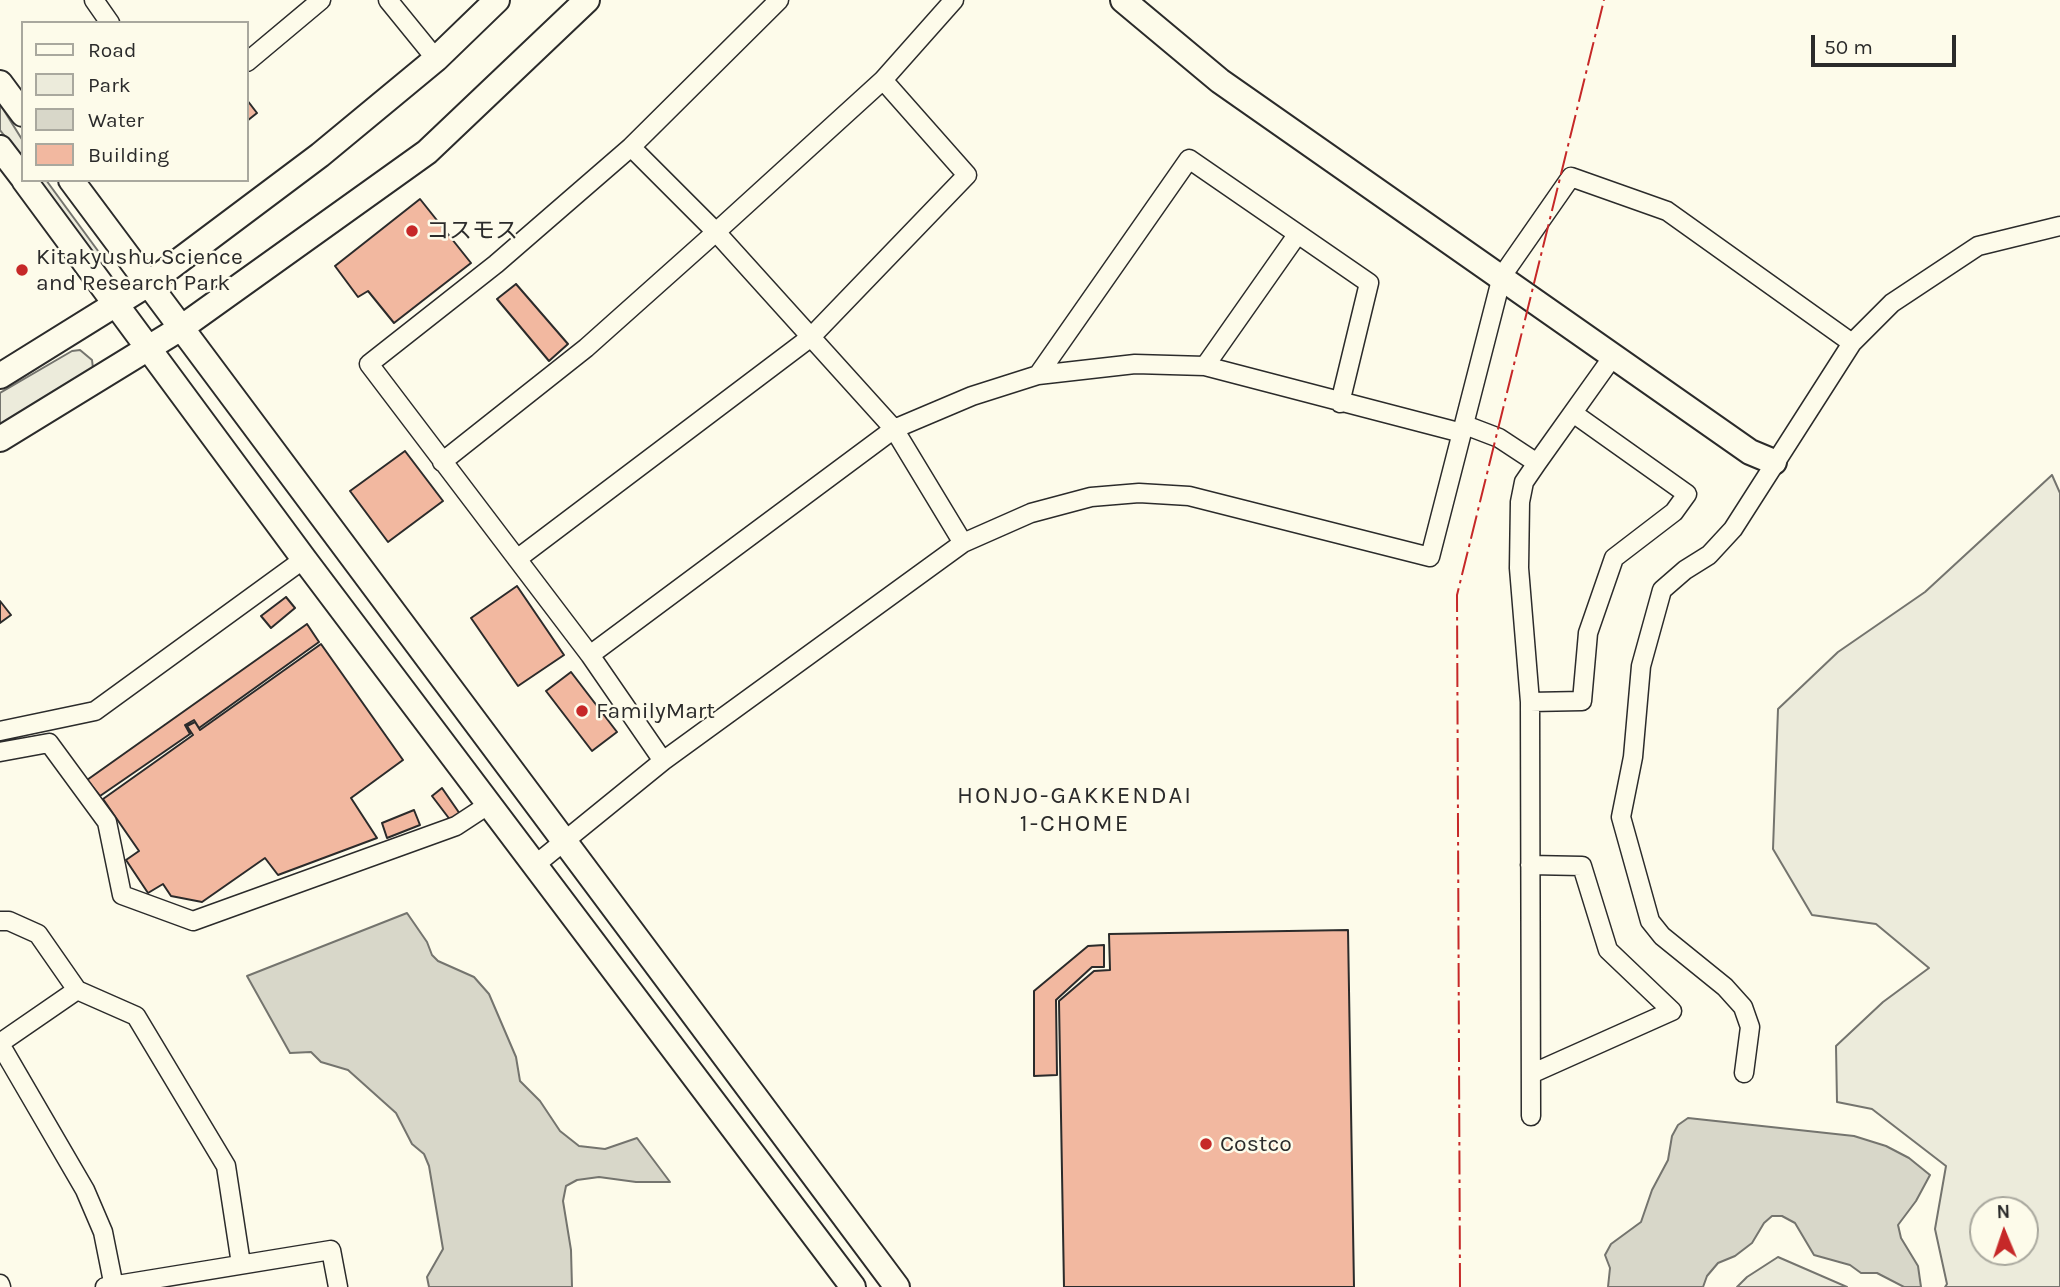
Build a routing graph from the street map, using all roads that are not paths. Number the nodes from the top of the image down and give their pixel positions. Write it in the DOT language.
graph roads {
  1 [pos="321,0"];
  2 [pos="388,0"];
  3 [pos="497,0"];
  4 [pos="587,0"];
  5 [pos="779,0"];
  6 [pos="954,0"];
  7 [pos="1123,0"];
  8 [pos="1146,0"];
  9 [pos="436,59"];
  10 [pos="248,61"];
  11 [pos="883,80"];
  12 [pos="0,83"];
  13 [pos="21,111"];
  14 [pos="631,147"];
  15 [pos="0,148"];
  16 [pos="21,175"];
  17 [pos="26,182"];
  18 [pos="72,182"];
  19 [pos="2060,226"];
  20 [pos="716,232"];
  21 [pos="1297,235"];
  22 [pos="1505,270"];
  23 [pos="148,284"];
  24 [pos="117,304"];
  25 [pos="181,328"];
  26 [pos="811,337"];
  27 [pos="1852,343"];
  28 [pos="149,347"];
  29 [pos="1614,355"];
  30 [pos="1205,366"];
  31 [pos="1038,375"];
  32 [pos="0,376"];
  33 [pos="1340,403"];
  34 [pos="1573,413"];
  35 [pos="894,429"];
  36 [pos="1463,429"];
  37 [pos="0,439"];
  38 [pos="442,462"];
  39 [pos="1774,462"];
  40 [pos="1536,463"];
  41 [pos="963,543"];
  42 [pos="304,559"];
  43 [pos="517,559"];
  44 [pos="590,655"];
  45 [pos="1530,702"];
  46 [pos="0,731"];
  47 [pos="0,752"];
  48 [pos="663,761"];
  49 [pos="488,805"];
  50 [pos="565,843"];
  51 [pos="1530,864"];
  52 [pos="535,865"];
  53 [pos="0,921"];
  54 [pos="76,990"];
  55 [pos="0,1043"];
  56 [pos="1744,1073"];
  57 [pos="1531,1074"];
  58 [pos="1531,1116"];
  59 [pos="805,1165"];
  60 [pos="778,1186"];
  61 [pos="241,1264"];
  62 [pos="111,1287"];
  63 [pos="338,1287"];
  64 [pos="853,1287"];
  65 [pos="897,1287"];
  1 -- 10 [label="street"];
  2 -- 9 [label="street"];
  3 -- 9 [label="street"];
  4 -- 25 [label="street"];
  5 -- 14 [label="street"];
  6 -- 11 [label="street"];
  7 -- 22 [label="street"];
  8 -- 22 [label="street"];
  9 -- 23 [label="street"];
  11 -- 20 [label="street"];
  11 -- 26 [label="street"];
  12 -- 13 [label="street"];
  14 -- 20 [label="street"];
  14 -- 38 [label="street"];
  15 -- 16 [label="street"];
  17 -- 24 [label="street"];
  18 -- 23 [label="street"];
  19 -- 27 [label="street"];
  20 -- 26 [label="street"];
  20 -- 38 [label="street"];
  21 -- 30 [label="street"];
  21 -- 31 [label="street"];
  21 -- 33 [label="street"];
  22 -- 27 [label="street"];
  22 -- 29 [label="street"];
  22 -- 36 [label="street"];
  22 -- 39 [label="street"];
  23 -- 24 [label="street"];
  23 -- 25 [label="street"];
  24 -- 28 [label="street"];
  24 -- 32 [label="street"];
  25 -- 28 [label="street"];
  25 -- 50 [label="street"];
  26 -- 35 [label="street"];
  26 -- 43 [label="street"];
  27 -- 39 [label="street"];
  28 -- 37 [label="street"];
  28 -- 42 [label="street"];
  29 -- 34 [label="street"];
  29 -- 39 [label="street"];
  30 -- 31 [label="street"];
  30 -- 33 [label="street"];
  31 -- 35 [label="street"];
  33 -- 36 [label="street"];
  34 -- 40 [label="street"];
  34 -- 45 [label="street"];
  35 -- 41 [label="street"];
  35 -- 44 [label="street"];
  36 -- 40 [label="street"];
  36 -- 41 [label="street"];
  38 -- 43 [label="street"];
  39 -- 56 [label="street"];
  40 -- 45 [label="street"];
  41 -- 48 [label="street"];
  42 -- 46 [label="street"];
  42 -- 49 [label="street"];
  43 -- 44 [label="street"];
  44 -- 48 [label="street"];
  45 -- 51 [label="street"];
  47 -- 49 [label="street"];
  48 -- 50 [label="street"];
  49 -- 52 [label="street"];
  50 -- 52 [label="street"];
  50 -- 59 [label="street"];
  51 -- 57 [label="street"];
  51 -- 57 [label="street"];
  52 -- 60 [label="street"];
  53 -- 54 [label="street"];
  54 -- 55 [label="street"];
  54 -- 61 [label="street"];
  55 -- 62 [label="street"];
  57 -- 58 [label="street"];
  59 -- 60 [label="street"];
  59 -- 65 [label="street"];
  60 -- 64 [label="street"];
  61 -- 62 [label="street"];
  61 -- 63 [label="street"];
}
